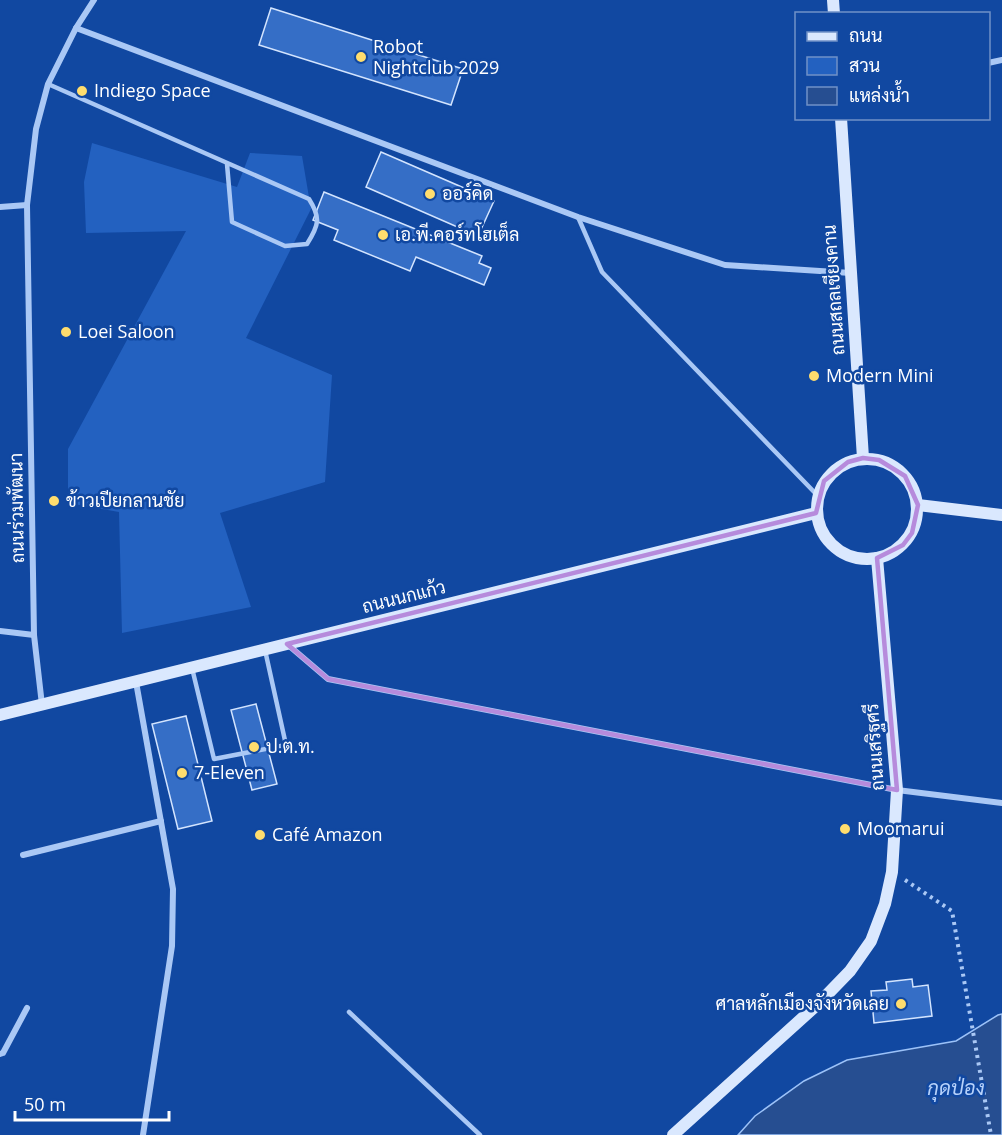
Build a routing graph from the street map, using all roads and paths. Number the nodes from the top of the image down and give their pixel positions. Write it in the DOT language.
graph roads {
  1 [pos="94,0"];
  2 [pos="76,28"];
  3 [pos="48,84"];
  4 [pos="841,120"];
  5 [pos="227,164"];
  6 [pos="27,205"];
  7 [pos="0,207"];
  8 [pos="578,217"];
  9 [pos="851,273"];
  10 [pos="864,458"];
  11 [pos="818,496"];
  12 [pos="918,504"];
  13 [pos="816,513"];
  14 [pos="1002,515"];
  15 [pos="877,558"];
  16 [pos="0,631"];
  17 [pos="34,635"];
  18 [pos="287,644"];
  19 [pos="265,650"];
  20 [pos="192,668"];
  21 [pos="136,682"];
  22 [pos="42,705"];
  23 [pos="0,715"];
  24 [pos="897,790"];
  25 [pos="1002,803"];
  26 [pos="161,821"];
  27 [pos="23,855"];
  28 [pos="892,872"];
  29 [pos="27,1008"];
  30 [pos="349,1012"];
  31 [pos="0,1054"];
  32 [pos="143,1135"];
  33 [pos="480,1135"];
  34 [pos="673,1135"];
  35 [pos="991,1135"];
  1 -- 2 [label="street, ถนนร่วมพัฒนา"];
  2 -- 3 [label="street, ถนนร่วมพัฒนา"];
  2 -- 8 [label="street"];
  3 -- 5 [label="lane"];
  3 -- 6 [label="street, ถนนร่วมพัฒนา"];
  4 -- 9 [label="main road, ถนนสถลเชียงคาน"];
  5 -- 5 [label="lane"];
  6 -- 7 [label="street"];
  6 -- 17 [label="street, ถนนร่วมพัฒนา"];
  8 -- 9 [label="street"];
  8 -- 11 [label="lane"];
  9 -- 10 [label="main road, ถนนสถลเชียงคาน"];
  10 -- 11 [label="main road"];
  10 -- 12 [label="main road"];
  11 -- 13 [label="main road"];
  12 -- 14 [label="main road"];
  12 -- 15 [label="main road"];
  13 -- 15 [label="main road"];
  13 -- 18 [label="main road, ถนนนกแก้ว"];
  15 -- 24 [label="main road, ถนนเสริฐศรี"];
  16 -- 17 [label="street"];
  17 -- 22 [label="street, ถนนร่วมพัฒนา"];
  18 -- 19 [label="main road, ถนนนกแก้ว"];
  18 -- 24 [label="street"];
  19 -- 20 [label="main road, ถนนนกแก้ว"];
  19 -- 20 [label="lane"];
  20 -- 21 [label="main road, ถนนนกแก้ว"];
  21 -- 22 [label="main road, ถนนนกแก้ว"];
  21 -- 26 [label="street"];
  22 -- 23 [label="main road, ถนนนกแก้ว"];
  24 -- 25 [label="street"];
  24 -- 28 [label="main road, ถนนเสริฐศรี"];
  26 -- 27 [label="street"];
  26 -- 32 [label="street"];
  28 -- 34 [label="main road, ถนนเสริฐศรี"];
  28 -- 35 [label="path"];
  29 -- 31 [label="street"];
  30 -- 33 [label="lane"];
}
